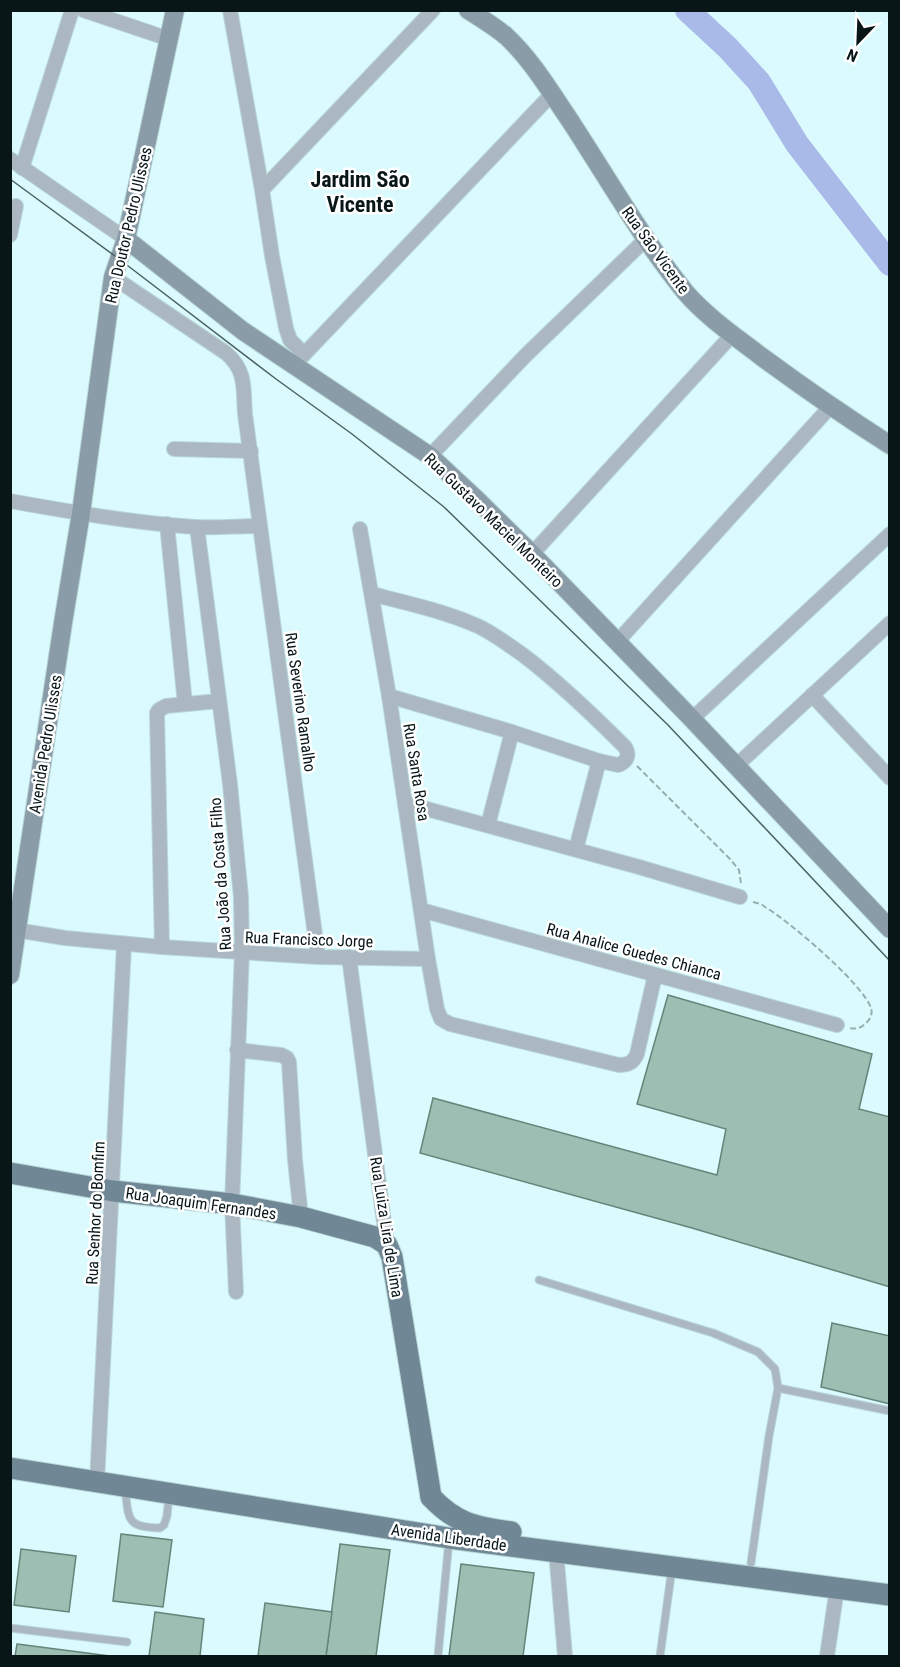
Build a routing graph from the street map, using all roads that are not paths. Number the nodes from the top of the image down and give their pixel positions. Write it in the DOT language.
graph roads {
  1 [pos="72,10"];
  2 [pos="83,10"];
  3 [pos="175,10"];
  4 [pos="230,10"];
  5 [pos="433,10"];
  6 [pos="468,10"];
  7 [pos="169,39"];
  8 [pos="552,94"];
  9 [pos="16,164"];
  10 [pos="262,190"];
  11 [pos="16,206"];
  12 [pos="10,235"];
  13 [pos="126,238"];
  14 [pos="646,239"];
  15 [pos="113,277"];
  16 [pos="732,335"];
  17 [pos="299,360"];
  18 [pos="830,407"];
  19 [pos="890,446"];
  20 [pos="174,448"];
  21 [pos="251,451"];
  22 [pos="430,456"];
  23 [pos="10,501"];
  24 [pos="81,513"];
  25 [pos="167,524"];
  26 [pos="260,526"];
  27 [pos="197,527"];
  28 [pos="360,529"];
  29 [pos="890,534"];
  30 [pos="532,554"];
  31 [pos="372,594"];
  32 [pos="887,631"];
  33 [pos="617,642"];
  34 [pos="812,695"];
  35 [pos="389,696"];
  36 [pos="219,701"];
  37 [pos="185,704"];
  38 [pos="692,718"];
  39 [pos="512,732"];
  40 [pos="598,760"];
  41 [pos="736,766"];
  42 [pos="890,778"];
  43 [pos="405,803"];
  44 [pos="488,825"];
  45 [pos="576,849"];
  46 [pos="740,897"];
  47 [pos="421,910"];
  48 [pos="890,929"];
  49 [pos="14,930"];
  50 [pos="124,945"];
  51 [pos="162,947"];
  52 [pos="242,952"];
  53 [pos="318,957"];
  54 [pos="349,957"];
  55 [pos="428,959"];
  56 [pos="10,975"];
  57 [pos="655,975"];
  58 [pos="837,1025"];
  59 [pos="237,1050"];
  60 [pos="10,1173"];
  61 [pos="113,1191"];
  62 [pos="232,1204"];
  63 [pos="301,1217"];
  64 [pos="387,1245"];
  65 [pos="539,1280"];
  66 [pos="236,1292"];
  67 [pos="778,1388"];
  68 [pos="890,1412"];
  69 [pos="10,1468"];
  70 [pos="98,1482"];
  71 [pos="124,1487"];
  72 [pos="170,1494"];
  73 [pos="431,1497"];
  74 [pos="416,1533"];
  75 [pos="449,1538"];
  76 [pos="556,1551"];
  77 [pos="751,1563"];
  78 [pos="672,1566"];
  79 [pos="890,1581"];
  80 [pos="837,1588"];
  81 [pos="890,1595"];
  82 [pos="10,1628"];
  83 [pos="127,1642"];
  84 [pos="438,1656"];
  85 [pos="565,1656"];
  86 [pos="660,1656"];
  87 [pos="827,1656"];
  1 -- 9 [label="street"];
  2 -- 7 [label="street"];
  3 -- 7 [label="street, Rua Doutor Pedro Ulisses"];
  4 -- 10 [label="street"];
  5 -- 10 [label="street"];
  6 -- 8 [label="street, Rua São Vicente"];
  7 -- 13 [label="street, Rua Doutor Pedro Ulisses"];
  8 -- 14 [label="street, Rua São Vicente"];
  8 -- 17 [label="street"];
  9 -- 13 [label="street, Rua Gustavo Maciel Monteiro"];
  10 -- 17 [label="street"];
  11 -- 12 [label="street"];
  13 -- 15 [label="street, Rua Doutor Pedro Ulisses"];
  13 -- 17 [label="street, Rua Gustavo Maciel Monteiro"];
  14 -- 16 [label="street, Rua São Vicente"];
  14 -- 22 [label="street"];
  15 -- 21 [label="street, Rua Severino Ramalho"];
  15 -- 24 [label="street, Rua Doutor Pedro Ulisses"];
  16 -- 18 [label="street, Rua São Vicente"];
  16 -- 30 [label="street"];
  17 -- 22 [label="street, Rua Gustavo Maciel Monteiro"];
  18 -- 19 [label="street, Rua São Vicente"];
  18 -- 33 [label="street"];
  20 -- 21 [label="street"];
  21 -- 26 [label="street, Rua Severino Ramalho"];
  22 -- 30 [label="street, Rua Gustavo Maciel Monteiro"];
  23 -- 24 [label="street"];
  24 -- 25 [label="street"];
  24 -- 49 [label="street, Avenida Pedro Ulisses"];
  25 -- 27 [label="street"];
  25 -- 37 [label="street"];
  26 -- 27 [label="street"];
  26 -- 53 [label="street, Rua Severino Ramalho"];
  27 -- 36 [label="street, Rua João da Costa Filho"];
  28 -- 31 [label="street, Rua Santa Rosa"];
  29 -- 38 [label="street"];
  30 -- 33 [label="street, Rua Gustavo Maciel Monteiro"];
  31 -- 35 [label="street, Rua Santa Rosa"];
  31 -- 40 [label="street"];
  32 -- 34 [label="street"];
  33 -- 38 [label="street, Rua Gustavo Maciel Monteiro"];
  34 -- 41 [label="street"];
  34 -- 42 [label="street"];
  35 -- 39 [label="street"];
  35 -- 43 [label="street, Rua Santa Rosa"];
  36 -- 37 [label="street"];
  36 -- 52 [label="street, Rua João da Costa Filho"];
  37 -- 51 [label="street"];
  38 -- 41 [label="street, Rua Gustavo Maciel Monteiro"];
  39 -- 40 [label="street"];
  39 -- 44 [label="street"];
  40 -- 45 [label="street"];
  41 -- 48 [label="street, Rua Gustavo Maciel Monteiro"];
  43 -- 44 [label="street"];
  43 -- 47 [label="street, Rua Santa Rosa"];
  44 -- 45 [label="street"];
  45 -- 46 [label="street"];
  47 -- 55 [label="street, Rua Santa Rosa"];
  47 -- 57 [label="street, Rua Analice Guedes Chianca"];
  49 -- 50 [label="street, Rua Francisco Jorge"];
  49 -- 56 [label="street, Avenida Pedro Ulisses"];
  50 -- 51 [label="street, Rua Francisco Jorge"];
  50 -- 61 [label="street, Rua Senhor do Bomfim"];
  51 -- 52 [label="street, Rua Francisco Jorge"];
  52 -- 53 [label="street, Rua Francisco Jorge"];
  52 -- 59 [label="street, Rua João da Costa Filho"];
  53 -- 54 [label="street, Rua Francisco Jorge"];
  54 -- 55 [label="street, Rua Francisco Jorge"];
  54 -- 64 [label="street, Rua Luiza Lira de Lima"];
  55 -- 57 [label="street, Rua Santa Rosa"];
  57 -- 58 [label="street, Rua Analice Guedes Chianca"];
  59 -- 62 [label="street, Rua João da Costa Filho"];
  59 -- 63 [label="street"];
  60 -- 61 [label="main road, Rua Joaquim Fernandes"];
  61 -- 62 [label="main road, Rua Joaquim Fernandes"];
  61 -- 70 [label="street, Rua Senhor do Bomfim"];
  62 -- 63 [label="main road, Rua Joaquim Fernandes"];
  62 -- 66 [label="street, Rua João da Costa Filho"];
  63 -- 64 [label="main road, Rua Joaquim Fernandes"];
  64 -- 73 [label="main road, Rua Luiza Lira de Lima"];
  65 -- 67 [label="lane"];
  67 -- 68 [label="lane"];
  67 -- 77 [label="lane"];
  69 -- 70 [label="main road, Avenida Liberdade"];
  70 -- 71 [label="main road, Avenida Liberdade"];
  71 -- 72 [label="main road, Avenida Liberdade"];
  71 -- 72 [label="lane"];
  72 -- 74 [label="main road, Avenida Liberdade"];
  73 -- 74 [label="main road"];
  73 -- 77 [label="main road, Avenida Liberdade"];
  74 -- 75 [label="main road, Avenida Liberdade"];
  75 -- 76 [label="main road, Avenida Liberdade"];
  75 -- 84 [label="lane"];
  76 -- 78 [label="main road, Avenida Liberdade"];
  76 -- 85 [label="street"];
  77 -- 79 [label="main road, Avenida Liberdade"];
  78 -- 80 [label="main road, Avenida Liberdade"];
  78 -- 86 [label="lane"];
  80 -- 81 [label="main road, Avenida Liberdade"];
  80 -- 87 [label="street"];
  82 -- 83 [label="lane"];
}
